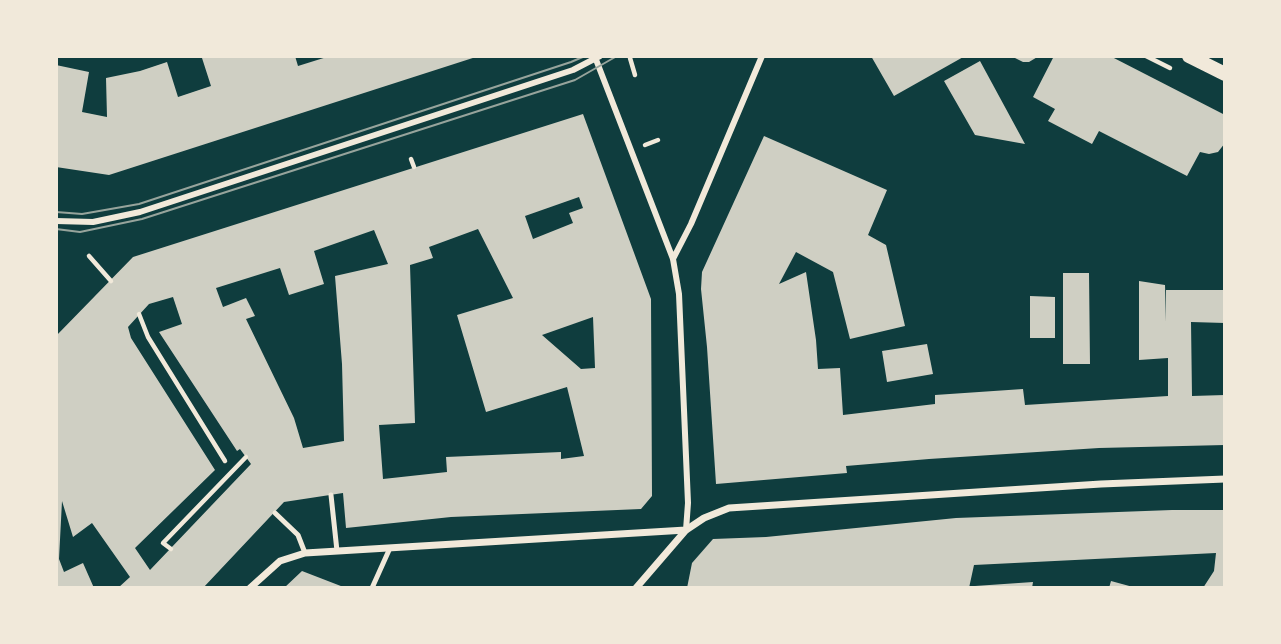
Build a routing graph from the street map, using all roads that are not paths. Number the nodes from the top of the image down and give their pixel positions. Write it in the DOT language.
graph roads {
  1 [pos="762,56"];
  2 [pos="1189,56"];
  3 [pos="597,57"];
  4 [pos="1225,74"];
  5 [pos="56,221"];
  6 [pos="673,259"];
  7 [pos="1225,480"];
  8 [pos="331,495"];
  9 [pos="275,513"];
  10 [pos="686,530"];
  11 [pos="390,548"];
  12 [pos="337,551"];
  13 [pos="305,553"];
  14 [pos="250,588"];
  15 [pos="372,588"];
  16 [pos="636,588"];
  1 -- 6 [label="street"];
  2 -- 4 [label="main road"];
  3 -- 5 [label="street"];
  3 -- 6 [label="street"];
  6 -- 10 [label="street"];
  7 -- 10 [label="street"];
  8 -- 12 [label="lane"];
  9 -- 13 [label="lane"];
  10 -- 11 [label="street"];
  10 -- 16 [label="street"];
  11 -- 12 [label="street"];
  11 -- 15 [label="lane"];
  12 -- 13 [label="street"];
  13 -- 14 [label="street"];
}
